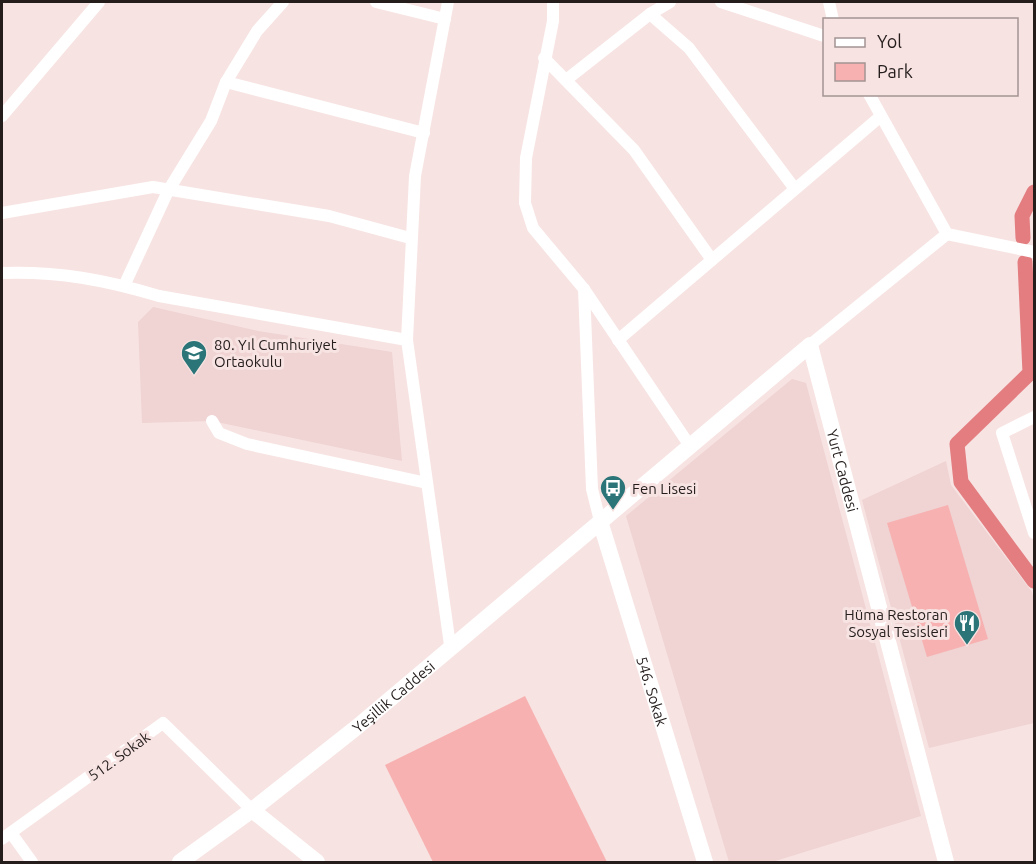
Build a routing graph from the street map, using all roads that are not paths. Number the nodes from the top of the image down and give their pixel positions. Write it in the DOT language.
graph roads {
  1 [pos="99,2"];
  2 [pos="283,2"];
  3 [pos="376,2"];
  4 [pos="448,2"];
  5 [pos="553,2"];
  6 [pos="561,2"];
  7 [pos="670,2"];
  8 [pos="721,2"];
  9 [pos="829,2"];
  10 [pos="650,14"];
  11 [pos="833,18"];
  12 [pos="445,19"];
  13 [pos="553,21"];
  14 [pos="823,35"];
  15 [pos="544,58"];
  16 [pos="566,80"];
  17 [pos="226,82"];
  18 [pos="870,96"];
  19 [pos="2,116"];
  20 [pos="881,116"];
  21 [pos="424,133"];
  22 [pos="795,189"];
  23 [pos="168,190"];
  24 [pos="2,213"];
  25 [pos="947,234"];
  26 [pos="410,238"];
  27 [pos="1035,252"];
  28 [pos="712,260"];
  29 [pos="2,273"];
  30 [pos="124,286"];
  31 [pos="584,290"];
  32 [pos="407,340"];
  33 [pos="618,340"];
  34 [pos="810,345"];
  35 [pos="1035,417"];
  36 [pos="212,421"];
  37 [pos="690,446"];
  38 [pos="427,483"];
  39 [pos="600,521"];
  40 [pos="1035,533"];
  41 [pos="450,645"];
  42 [pos="252,810"];
  43 [pos="6,836"];
  44 [pos="32,862"];
  45 [pos="180,862"];
  46 [pos="317,862"];
  47 [pos="705,862"];
  48 [pos="946,862"];
  1 -- 19 [label="street"];
  2 -- 17 [label="street"];
  3 -- 12 [label="street"];
  4 -- 12 [label="street"];
  5 -- 13 [label="street"];
  6 -- 13 [label="street"];
  7 -- 10 [label="street"];
  8 -- 14 [label="street"];
  9 -- 11 [label="street"];
  10 -- 16 [label="street"];
  10 -- 22 [label="street"];
  12 -- 21 [label="street"];
  13 -- 15 [label="street"];
  15 -- 16 [label="street"];
  15 -- 31 [label="street"];
  16 -- 28 [label="street"];
  17 -- 21 [label="street"];
  17 -- 23 [label="street"];
  18 -- 20 [label="street"];
  20 -- 22 [label="street"];
  20 -- 25 [label="street"];
  21 -- 26 [label="street"];
  22 -- 28 [label="street"];
  23 -- 24 [label="street"];
  23 -- 26 [label="street"];
  23 -- 30 [label="street"];
  25 -- 27 [label="street"];
  25 -- 34 [label="street"];
  26 -- 32 [label="street"];
  28 -- 33 [label="street"];
  29 -- 30 [label="street"];
  30 -- 32 [label="street"];
  31 -- 33 [label="street"];
  31 -- 39 [label="street"];
  32 -- 38 [label="street"];
  33 -- 37 [label="street"];
  34 -- 37 [label="main road"];
  34 -- 48 [label="main road, Yurt Caddesi"];
  35 -- 40 [label="street"];
  36 -- 38 [label="street"];
  37 -- 39 [label="main road"];
  38 -- 41 [label="street"];
  39 -- 41 [label="main road, Yeşillik Caddesi"];
  39 -- 47 [label="main road, 546. Sokak"];
  41 -- 42 [label="main road, Yeşillik Caddesi"];
  42 -- 43 [label="street, 512. Sokak"];
  42 -- 45 [label="main road, Yeşillik Caddesi"];
  42 -- 46 [label="main road"];
  43 -- 44 [label="street"];
}
